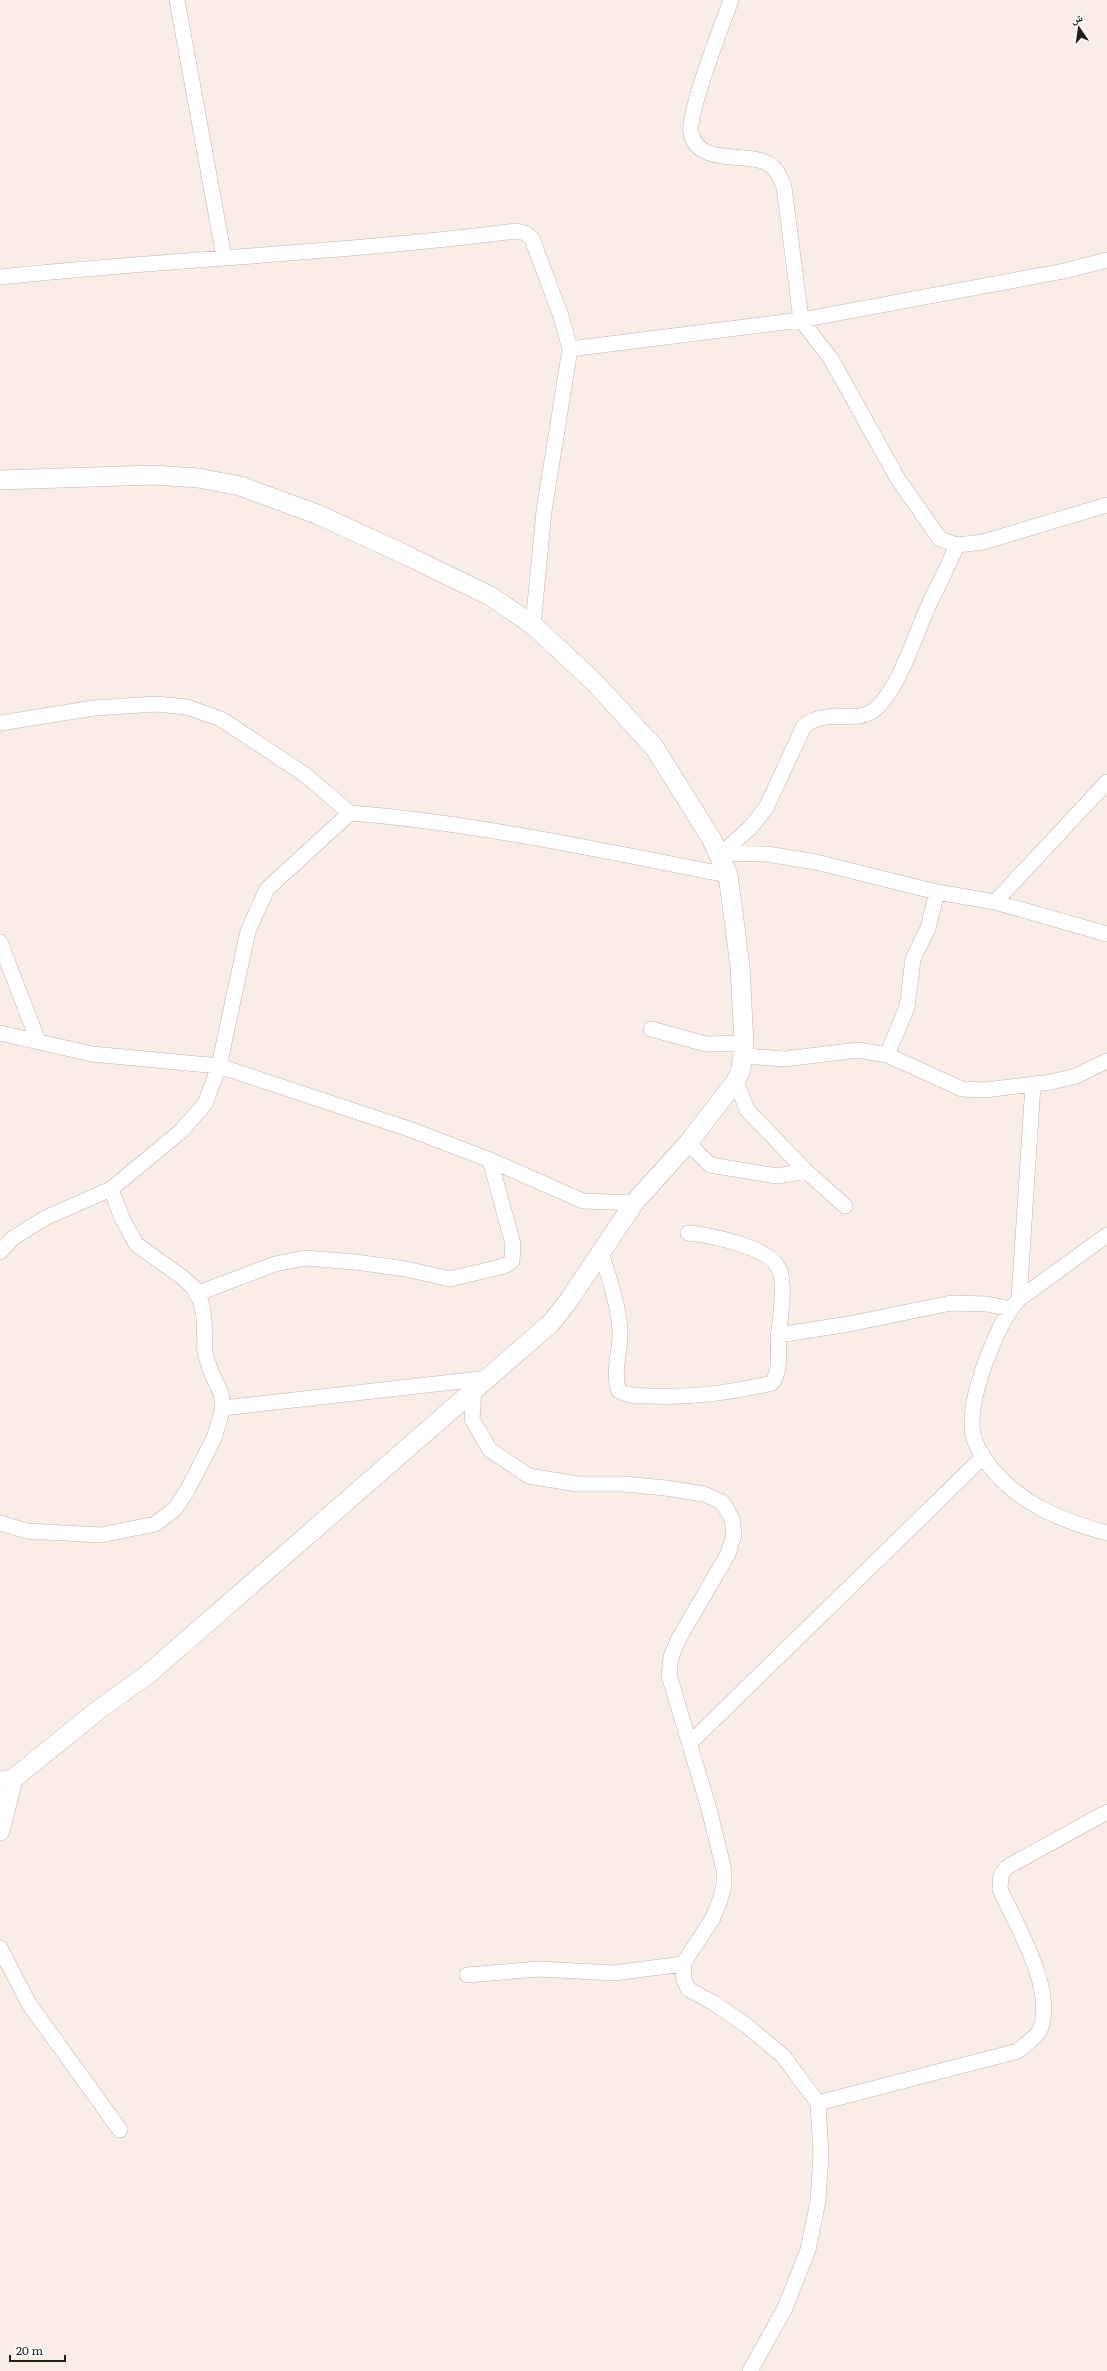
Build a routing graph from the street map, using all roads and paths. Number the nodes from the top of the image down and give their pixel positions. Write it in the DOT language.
graph roads {
  1 [pos="177,0"];
  2 [pos="731,0"];
  3 [pos="224,258"];
  4 [pos="1107,260"];
  5 [pos="0,277"];
  6 [pos="801,320"];
  7 [pos="570,349"];
  8 [pos="0,480"];
  9 [pos="1107,505"];
  10 [pos="957,545"];
  11 [pos="533,624"];
  12 [pos="0,723"];
  13 [pos="1107,782"];
  14 [pos="350,813"];
  15 [pos="716,845"];
  16 [pos="728,875"];
  17 [pos="937,892"];
  18 [pos="995,902"];
  19 [pos="1107,934"];
  20 [pos="0,942"];
  21 [pos="651,1029"];
  22 [pos="0,1033"];
  23 [pos="38,1041"];
  24 [pos="743,1049"];
  25 [pos="887,1055"];
  26 [pos="1107,1061"];
  27 [pos="219,1066"];
  28 [pos="736,1081"];
  29 [pos="1033,1085"];
  30 [pos="688,1143"];
  31 [pos="490,1160"];
  32 [pos="806,1171"];
  33 [pos="111,1189"];
  34 [pos="634,1203"];
  35 [pos="845,1206"];
  36 [pos="688,1233"];
  37 [pos="1107,1235"];
  38 [pos="0,1252"];
  39 [pos="601,1252"];
  40 [pos="196,1294"];
  41 [pos="1015,1304"];
  42 [pos="778,1335"];
  43 [pos="489,1378"];
  44 [pos="474,1389"];
  45 [pos="223,1408"];
  46 [pos="983,1458"];
  47 [pos="0,1523"];
  48 [pos="1107,1533"];
  49 [pos="689,1744"];
  50 [pos="7,1780"];
  51 [pos="1107,1812"];
  52 [pos="0,1831"];
  53 [pos="0,1948"];
  54 [pos="683,1964"];
  55 [pos="467,1975"];
  56 [pos="818,2103"];
  57 [pos="120,2130"];
  58 [pos="750,2371"];
  1 -- 3 [label="street"];
  2 -- 6 [label="street"];
  3 -- 5 [label="street"];
  3 -- 7 [label="street"];
  4 -- 6 [label="street"];
  6 -- 7 [label="street"];
  6 -- 10 [label="street"];
  7 -- 11 [label="street"];
  8 -- 11 [label="street"];
  9 -- 10 [label="street"];
  10 -- 15 [label="street"];
  11 -- 15 [label="street"];
  12 -- 14 [label="street"];
  13 -- 18 [label="street"];
  14 -- 16 [label="street"];
  14 -- 27 [label="street"];
  15 -- 16 [label="street"];
  15 -- 17 [label="street"];
  16 -- 24 [label="street"];
  17 -- 18 [label="street"];
  17 -- 25 [label="street"];
  18 -- 19 [label="street"];
  20 -- 23 [label="street"];
  21 -- 24 [label="street"];
  22 -- 23 [label="street"];
  23 -- 27 [label="street"];
  24 -- 25 [label="street"];
  24 -- 28 [label="street"];
  25 -- 29 [label="street"];
  26 -- 29 [label="street"];
  27 -- 31 [label="street"];
  27 -- 33 [label="street"];
  28 -- 30 [label="street"];
  28 -- 32 [label="street"];
  29 -- 41 [label="street"];
  30 -- 32 [label="street"];
  30 -- 34 [label="street"];
  31 -- 34 [label="street"];
  31 -- 40 [label="street"];
  32 -- 35 [label="street"];
  33 -- 38 [label="street"];
  33 -- 40 [label="street"];
  34 -- 39 [label="street"];
  36 -- 42 [label="street"];
  37 -- 41 [label="street"];
  39 -- 42 [label="street"];
  39 -- 43 [label="street"];
  40 -- 45 [label="street"];
  41 -- 42 [label="street"];
  41 -- 46 [label="street"];
  43 -- 44 [label="street"];
  43 -- 45 [label="street"];
  44 -- 49 [label="street"];
  44 -- 50 [label="street"];
  45 -- 47 [label="street"];
  46 -- 48 [label="street"];
  46 -- 49 [label="street"];
  49 -- 54 [label="street"];
  50 -- 52 [label="street"];
  51 -- 56 [label="street"];
  53 -- 57 [label="street"];
  54 -- 55 [label="street"];
  54 -- 56 [label="street"];
  56 -- 58 [label="street"];
}
